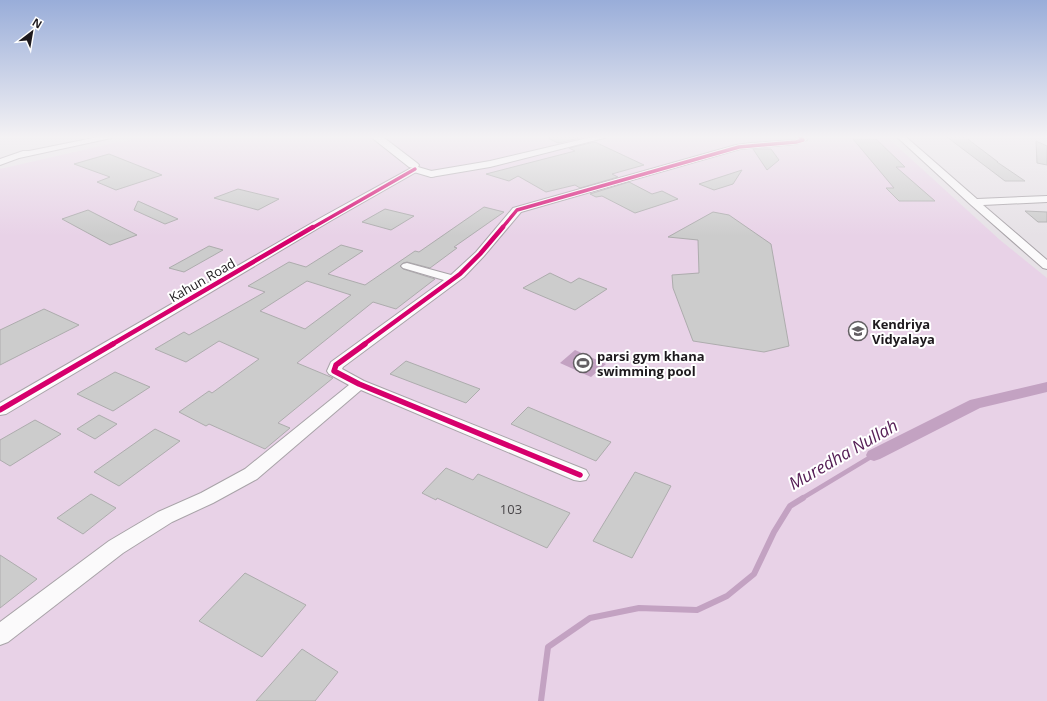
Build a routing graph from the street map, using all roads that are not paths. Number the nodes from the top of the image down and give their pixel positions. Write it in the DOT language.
graph roads {
  1 [pos="417,170"];
  2 [pos="417,170"];
  3 [pos="659,170"];
  4 [pos="938,170"];
  5 [pos="1047,199"];
  6 [pos="974,202"];
  7 [pos="407,266"];
  8 [pos="1047,266"];
  9 [pos="453,279"];
  10 [pos="359,384"];
  11 [pos="0,400"];
  12 [pos="0,410"];
  13 [pos="580,475"];
  14 [pos="0,635"];
  1 -- 11 [label="street, Kahun Road"];
  2 -- 12 [label="street, Kahun Road"];
  3 -- 9 [label="street"];
  4 -- 6 [label="street"];
  5 -- 6 [label="street"];
  6 -- 8 [label="street"];
  7 -- 9 [label="street"];
  9 -- 10 [label="street"];
  10 -- 13 [label="street"];
  10 -- 14 [label="street"];
}
